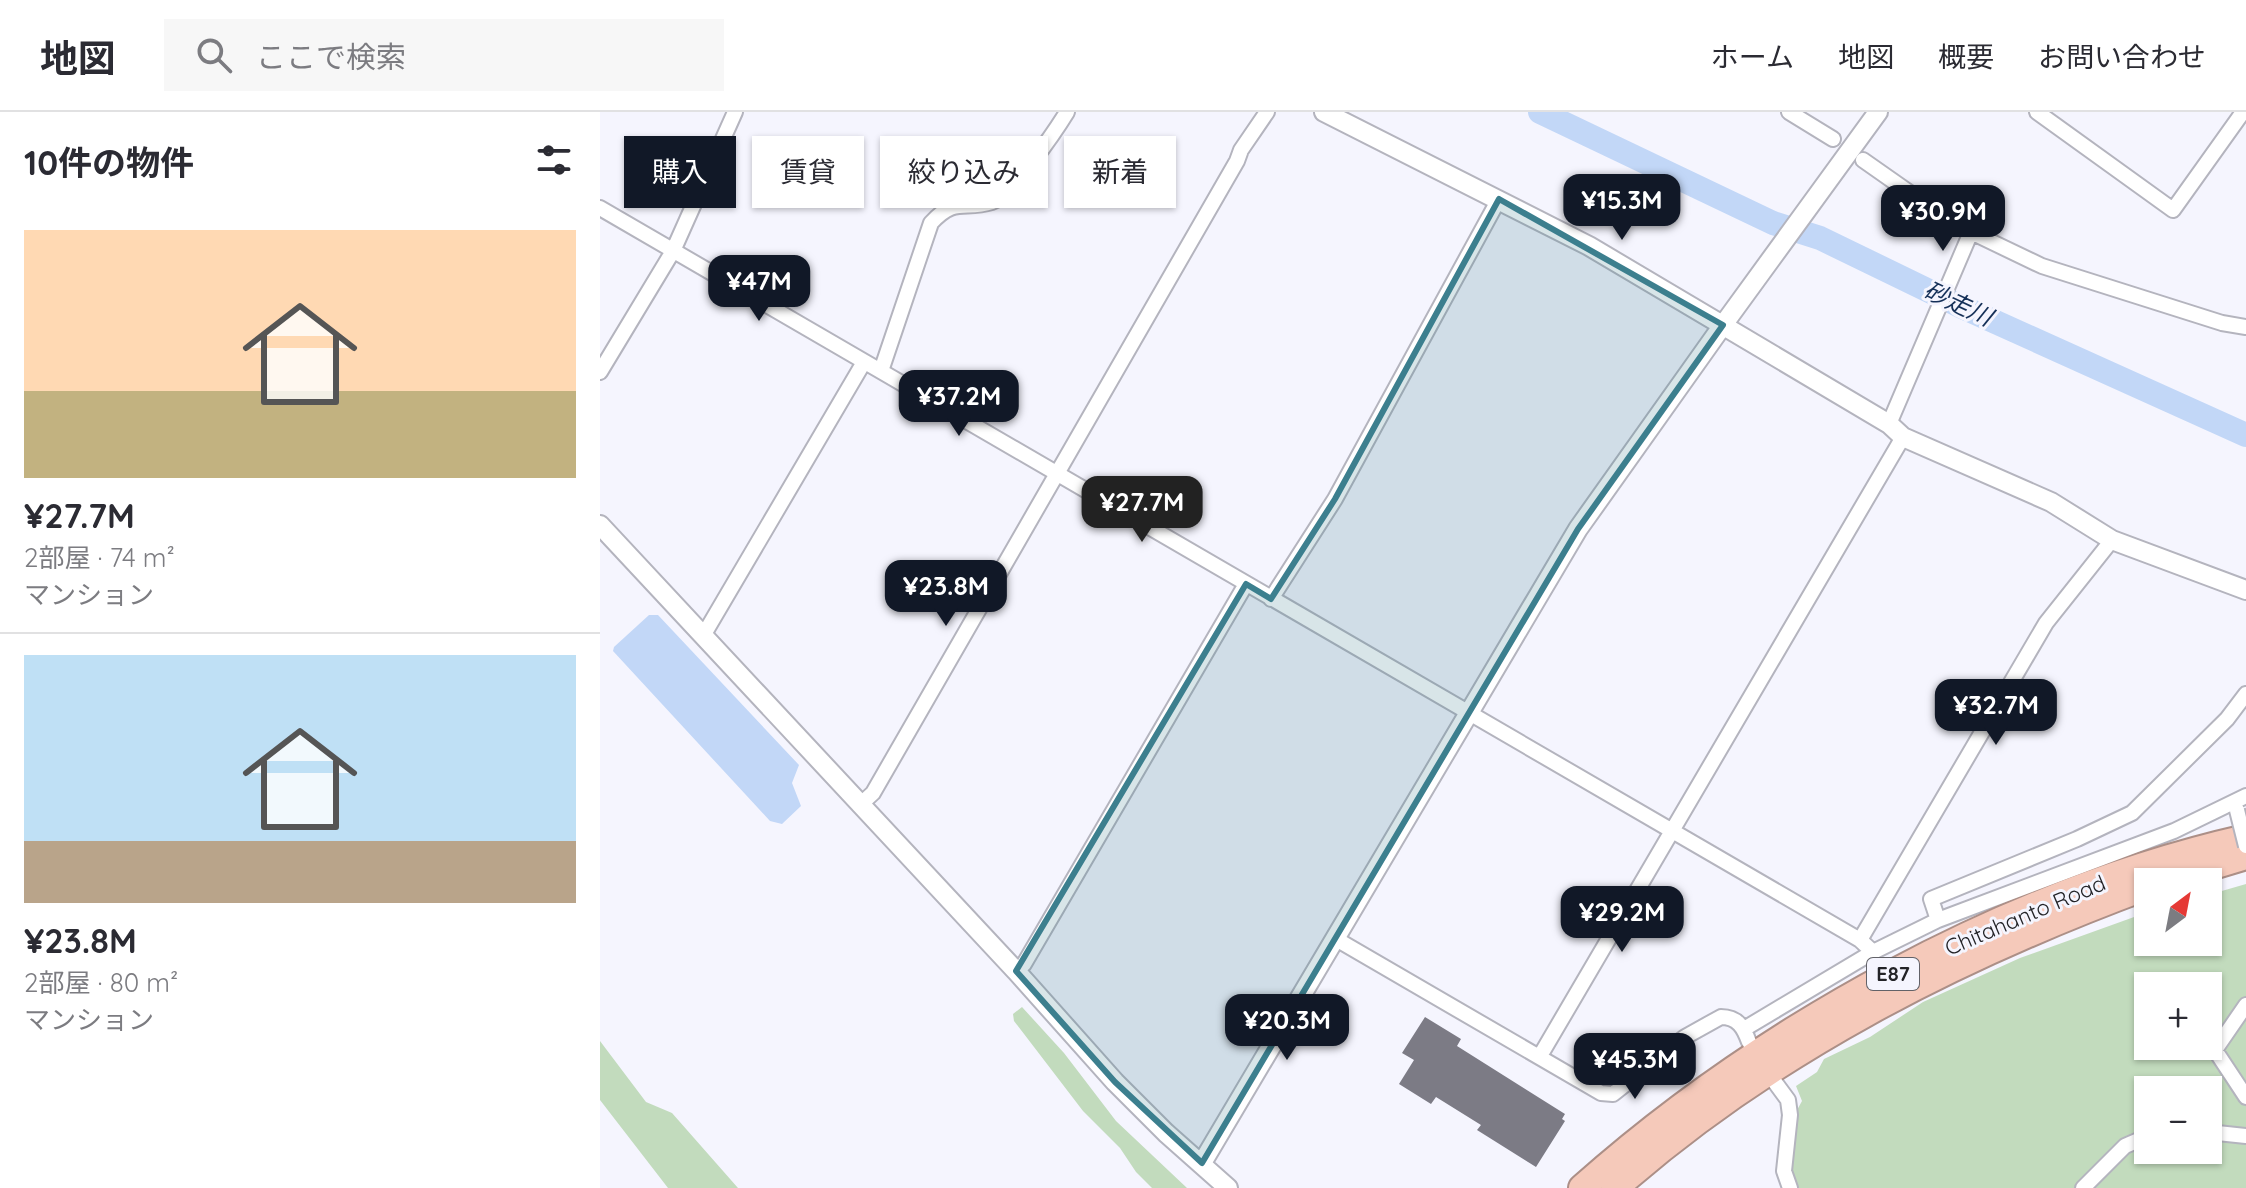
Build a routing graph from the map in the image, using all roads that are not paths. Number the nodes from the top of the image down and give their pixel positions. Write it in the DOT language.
graph roads {
  1 [pos="735,112"];
  2 [pos="1067,112"];
  3 [pos="1267,112"];
  4 [pos="1324,112"];
  5 [pos="1789,112"];
  6 [pos="1878,112"];
  7 [pos="2037,112"];
  8 [pos="2243,112"];
  9 [pos="1351,119"];
  10 [pos="1833,139"];
  11 [pos="1863,160"];
  12 [pos="1499,199"];
  13 [pos="600,208"];
  14 [pos="1971,232"];
  15 [pos="673,251"];
  16 [pos="1723,325"];
  17 [pos="2246,327"];
  18 [pos="864,362"];
  19 [pos="881,371"];
  20 [pos="600,372"];
  21 [pos="1896,431"];
  22 [pos="1057,472"];
  23 [pos="600,525"];
  24 [pos="2112,540"];
  25 [pos="1246,584"];
  26 [pos="2246,590"];
  27 [pos="1271,599"];
  28 [pos="703,636"];
  29 [pos="2246,694"];
  30 [pos="1467,714"];
  31 [pos="2238,803"];
  32 [pos="860,805"];
  33 [pos="1671,831"];
  34 [pos="2246,838"];
  35 [pos="2246,846"];
  36 [pos="2246,856"];
  37 [pos="2206,868"];
  38 [pos="2134,891"];
  39 [pos="1938,920"];
  40 [pos="1336,939"];
  41 [pos="1860,940"];
  42 [pos="1873,952"];
  43 [pos="1016,971"];
  44 [pos="2246,1005"];
  45 [pos="1540,1056"];
  46 [pos="1774,1081"];
  47 [pos="2246,1097"];
  48 [pos="2222,1133"];
  49 [pos="2246,1136"];
  50 [pos="2134,1142"];
  51 [pos="1202,1163"];
  52 [pos="1228,1188"];
  53 [pos="1582,1188"];
  54 [pos="1615,1188"];
  55 [pos="1790,1188"];
  56 [pos="2083,1188"];
  1 -- 15 [label="street"];
  2 -- 19 [label="street"];
  3 -- 22 [label="street"];
  4 -- 9 [label="street"];
  5 -- 10 [label="street"];
  6 -- 16 [label="street"];
  7 -- 8 [label="street"];
  9 -- 12 [label="street"];
  11 -- 14 [label="street"];
  12 -- 16 [label="street"];
  12 -- 27 [label="street"];
  13 -- 15 [label="street"];
  14 -- 17 [label="street"];
  14 -- 21 [label="street"];
  15 -- 18 [label="street"];
  15 -- 20 [label="street"];
  16 -- 21 [label="street"];
  16 -- 30 [label="street"];
  18 -- 19 [label="street"];
  18 -- 28 [label="street"];
  19 -- 22 [label="street"];
  21 -- 24 [label="street"];
  21 -- 33 [label="street"];
  22 -- 25 [label="street"];
  22 -- 32 [label="street"];
  23 -- 28 [label="street"];
  24 -- 26 [label="street"];
  24 -- 41 [label="street"];
  25 -- 27 [label="street"];
  25 -- 43 [label="street"];
  27 -- 30 [label="street"];
  28 -- 32 [label="street"];
  29 -- 39 [label="street"];
  30 -- 33 [label="street"];
  30 -- 40 [label="street"];
  31 -- 35 [label="street, bridge"];
  31 -- 39 [label="street"];
  32 -- 43 [label="street"];
  33 -- 41 [label="street"];
  33 -- 45 [label="street"];
  34 -- 53 [label="highway, Chitahanto Road / E87"];
  36 -- 37 [label="highway"];
  38 -- 54 [label="highway, Chitahanto Road / E87"];
  39 -- 42 [label="street"];
  40 -- 45 [label="street"];
  40 -- 51 [label="street"];
  41 -- 42 [label="street"];
  42 -- 45 [label="street"];
  43 -- 51 [label="street"];
  44 -- 47 [label="street"];
  46 -- 55 [label="street"];
  48 -- 49 [label="street"];
  50 -- 56 [label="street"];
  51 -- 52 [label="street"];
}
